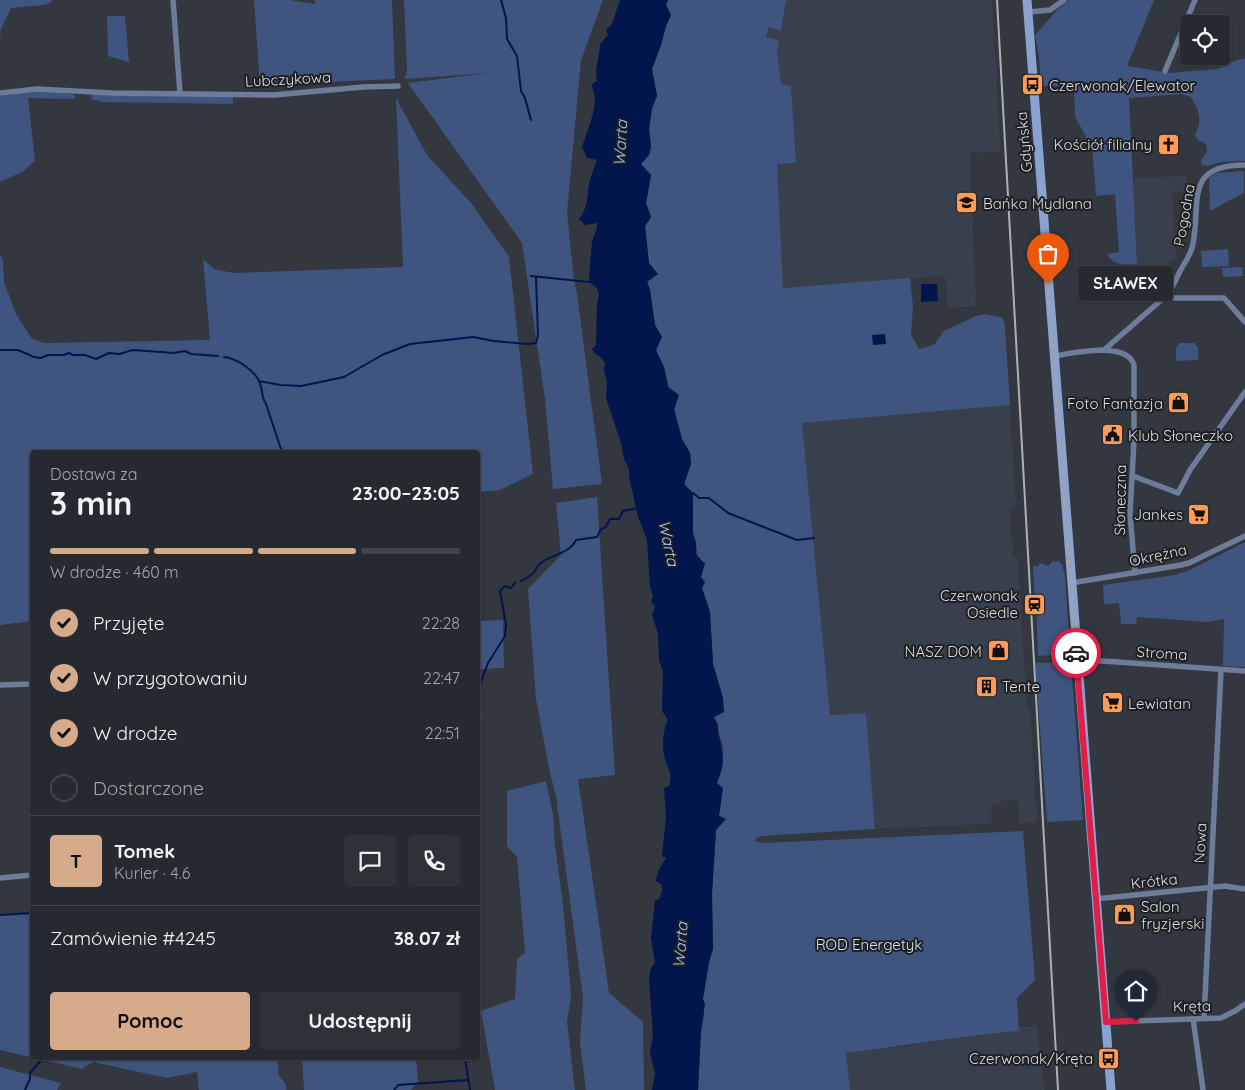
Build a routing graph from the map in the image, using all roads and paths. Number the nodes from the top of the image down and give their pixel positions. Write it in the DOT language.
graph roads {
  1 [pos="173,0"];
  2 [pos="1027,0"];
  3 [pos="1064,0"];
  4 [pos="1195,0"];
  5 [pos="1028,12"];
  6 [pos="1165,71"];
  7 [pos="398,86"];
  8 [pos="0,93"];
  9 [pos="180,93"];
  10 [pos="1245,165"];
  11 [pos="1167,295"];
  12 [pos="1245,322"];
  13 [pos="1104,350"];
  14 [pos="1054,356"];
  15 [pos="1245,392"];
  16 [pos="1133,476"];
  17 [pos="1245,536"];
  18 [pos="1135,573"];
  19 [pos="1071,583"];
  20 [pos="1077,661"];
  21 [pos="1222,670"];
  22 [pos="1245,671"];
  23 [pos="30,684"];
  24 [pos="0,685"];
  25 [pos="30,875"];
  26 [pos="0,878"];
  27 [pos="1211,887"];
  28 [pos="1245,889"];
  29 [pos="1095,899"];
  30 [pos="1245,1004"];
  31 [pos="1193,1018"];
  32 [pos="1204,1018"];
  33 [pos="1106,1022"];
  34 [pos="1111,1090"];
  35 [pos="1203,1090"];
  1 -- 9 [label="street"];
  2 -- 5 [label="main road, Gdyńska"];
  3 -- 5 [label="street"];
  4 -- 6 [label="street"];
  5 -- 14 [label="main road, Gdyńska"];
  7 -- 9 [label="street, Lubczykowa"];
  8 -- 9 [label="street, Lubczykowa"];
  10 -- 11 [label="street, Pogodna"];
  11 -- 12 [label="street"];
  11 -- 13 [label="street, Pogodna"];
  13 -- 14 [label="street, Słoneczna"];
  13 -- 16 [label="street, Słoneczna"];
  14 -- 19 [label="main road, Gdyńska"];
  15 -- 16 [label="street"];
  16 -- 18 [label="street, Słoneczna"];
  17 -- 18 [label="street, Okrężna"];
  18 -- 19 [label="street, Okrężna"];
  19 -- 20 [label="main road, Gdyńska"];
  20 -- 21 [label="street, Stroma"];
  20 -- 29 [label="main road, Gdyńska"];
  21 -- 22 [label="street, Stroma"];
  21 -- 27 [label="street, Nowa"];
  23 -- 24 [label="street"];
  25 -- 26 [label="street"];
  27 -- 28 [label="street, Krótka"];
  27 -- 29 [label="street, Krótka"];
  27 -- 32 [label="street, Nowa"];
  29 -- 33 [label="main road, Gdyńska"];
  30 -- 32 [label="street, Kręta"];
  31 -- 32 [label="street, Kręta"];
  31 -- 33 [label="street, Kręta"];
  31 -- 35 [label="street"];
  33 -- 34 [label="main road, Gdyńska"];
}
